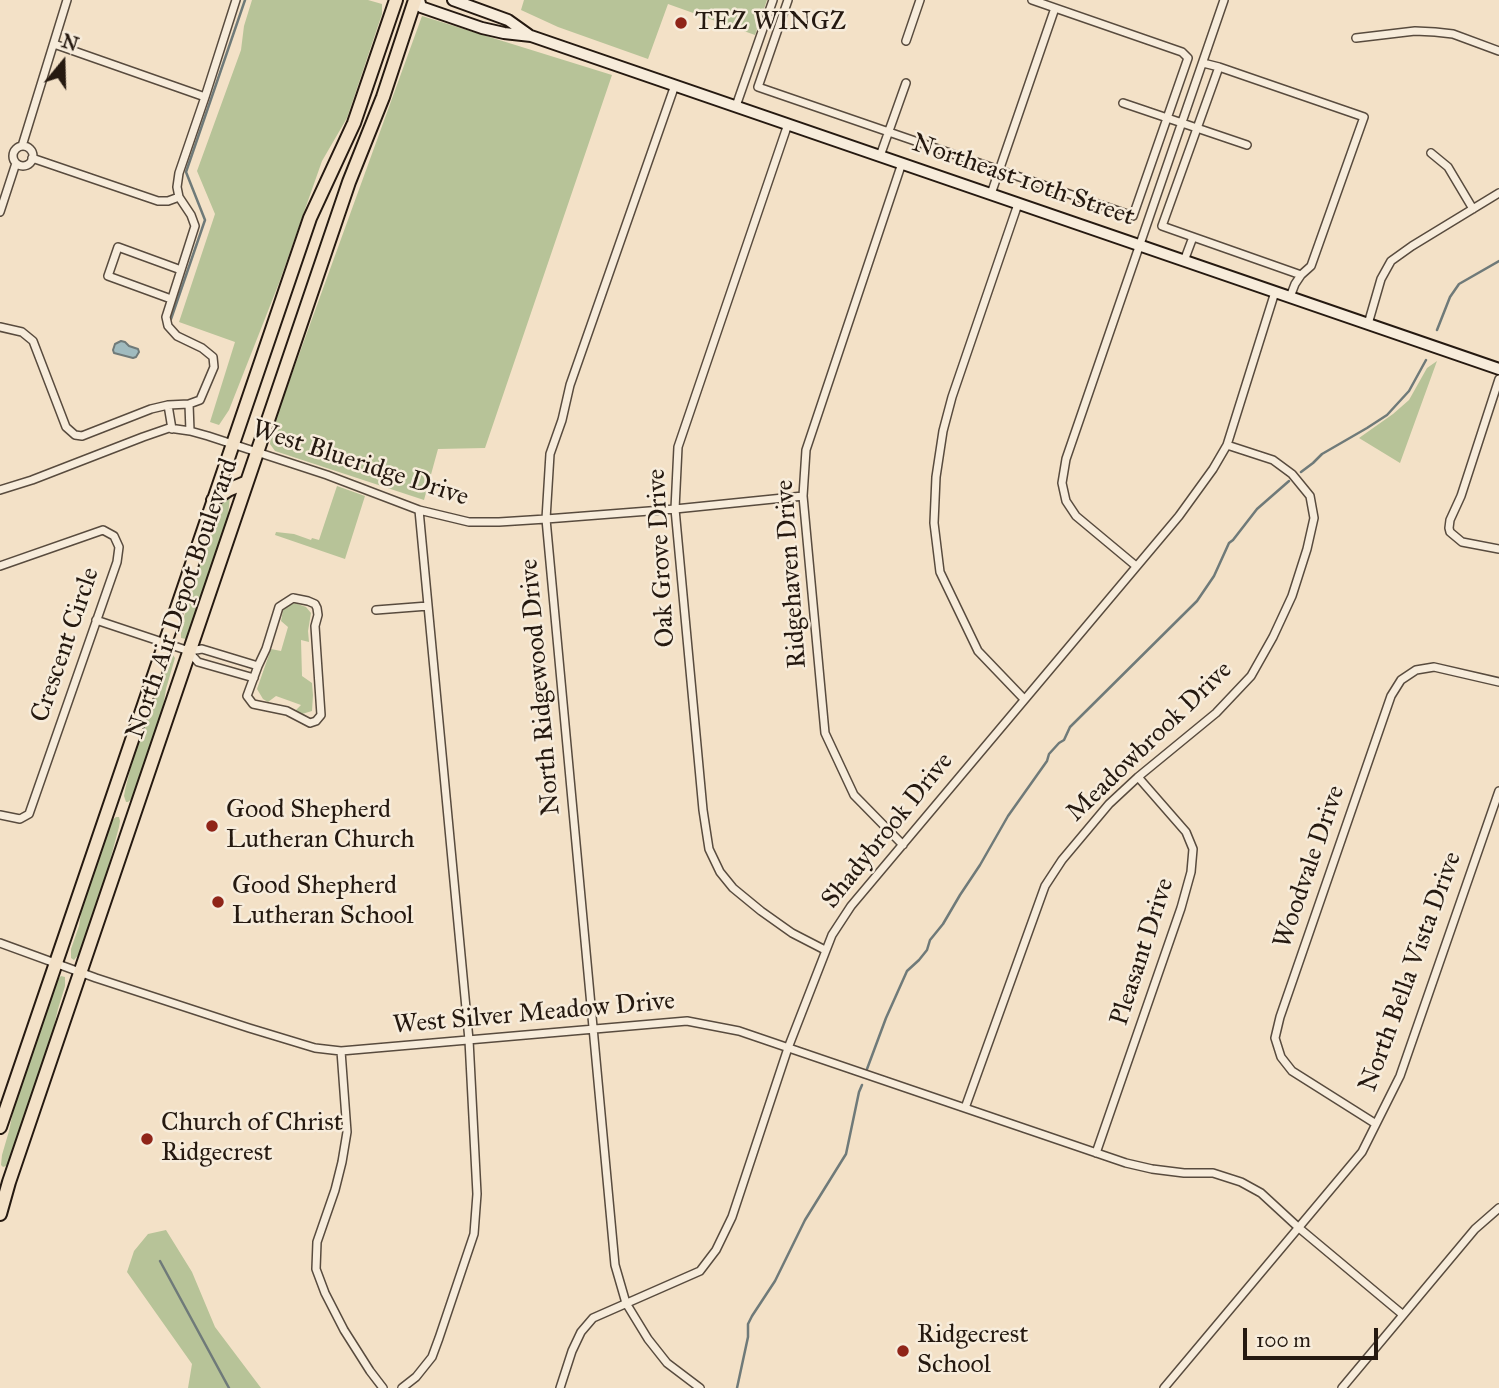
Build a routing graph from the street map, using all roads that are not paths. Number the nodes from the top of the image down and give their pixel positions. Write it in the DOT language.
graph roads {
  1 [pos="67,0"];
  2 [pos="236,0"];
  3 [pos="397,0"];
  4 [pos="417,0"];
  5 [pos="453,0"];
  6 [pos="773,0"];
  7 [pos="788,0"];
  8 [pos="920,0"];
  9 [pos="1032,0"];
  10 [pos="1224,0"];
  11 [pos="1055,8"];
  12 [pos="531,36"];
  13 [pos="1356,38"];
  14 [pos="906,41"];
  15 [pos="54,44"];
  16 [pos="1499,51"];
  17 [pos="1203,64"];
  18 [pos="1219,66"];
  19 [pos="906,83"];
  20 [pos="676,85"];
  21 [pos="205,97"];
  22 [pos="1124,103"];
  23 [pos="736,106"];
  24 [pos="1167,118"];
  25 [pos="1182,123"];
  26 [pos="788,124"];
  27 [pos="1196,128"];
  28 [pos="889,133"];
  29 [pos="1247,145"];
  30 [pos="22,146"];
  31 [pos="1431,153"];
  32 [pos="880,156"];
  33 [pos="32,158"];
  34 [pos="16,163"];
  35 [pos="902,163"];
  36 [pos="999,170"];
  37 [pos="1499,193"];
  38 [pos="991,194"];
  39 [pos="179,197"];
  40 [pos="1018,204"];
  41 [pos="1473,209"];
  42 [pos="0,212"];
  43 [pos="310,218"];
  44 [pos="334,226"];
  45 [pos="1193,237"];
  46 [pos="1139,245"];
  47 [pos="1184,261"];
  48 [pos="181,270"];
  49 [pos="1301,275"];
  50 [pos="1275,292"];
  51 [pos="1290,298"];
  52 [pos="171,299"];
  53 [pos="1368,324"];
  54 [pos="0,327"];
  55 [pos="1499,369"];
  56 [pos="1499,379"];
  57 [pos="1496,397"];
  58 [pos="189,404"];
  59 [pos="168,405"];
  60 [pos="172,429"];
  61 [pos="190,431"];
  62 [pos="232,444"];
  63 [pos="1227,444"];
  64 [pos="256,453"];
  65 [pos="247,482"];
  66 [pos="0,490"];
  67 [pos="803,496"];
  68 [pos="213,500"];
  69 [pos="675,509"];
  70 [pos="419,510"];
  71 [pos="546,519"];
  72 [pos="1499,550"];
  73 [pos="0,566"];
  74 [pos="1136,566"];
  75 [pos="428,606"];
  76 [pos="376,610"];
  77 [pos="96,620"];
  78 [pos="164,643"];
  79 [pos="189,652"];
  80 [pos="258,666"];
  81 [pos="254,678"];
  82 [pos="1499,682"];
  83 [pos="1024,699"];
  84 [pos="1138,777"];
  85 [pos="1499,791"];
  86 [pos="110,805"];
  87 [pos="134,813"];
  88 [pos="0,815"];
  89 [pos="902,845"];
  90 [pos="0,943"];
  91 [pos="825,950"];
  92 [pos="56,963"];
  93 [pos="81,971"];
  94 [pos="594,1028"];
  95 [pos="470,1040"];
  96 [pos="788,1048"];
  97 [pos="341,1051"];
  98 [pos="965,1108"];
  99 [pos="1376,1124"];
  100 [pos="0,1127"];
  101 [pos="1097,1153"];
  102 [pos="4,1181"];
  103 [pos="1499,1208"];
  104 [pos="0,1214"];
  105 [pos="1299,1228"];
  106 [pos="626,1303"];
  107 [pos="1402,1314"];
  108 [pos="383,1388"];
  109 [pos="402,1388"];
  110 [pos="560,1388"];
  111 [pos="700,1388"];
  112 [pos="1164,1388"];
  113 [pos="1342,1388"];
  1 -- 15 [label="street"];
  2 -- 21 [label="street"];
  3 -- 43 [label="main road, North Air Depot Boulevard"];
  4 -- 12 [label="main road, Northeast 10th Street"];
  4 -- 44 [label="main road, North Air Depot Boulevard"];
  5 -- 12 [label="main road, Northeast 10th Street"];
  6 -- 23 [label="street"];
  7 -- 28 [label="street"];
  8 -- 14 [label="street"];
  9 -- 11 [label="street"];
  10 -- 17 [label="street"];
  11 -- 24 [label="street"];
  11 -- 36 [label="street"];
  12 -- 20 [label="main road, Northeast 10th Street"];
  13 -- 16 [label="street"];
  15 -- 21 [label="street"];
  15 -- 30 [label="street"];
  17 -- 18 [label="street"];
  17 -- 25 [label="street"];
  18 -- 27 [label="street"];
  18 -- 49 [label="street"];
  19 -- 28 [label="street"];
  20 -- 23 [label="main road, Northeast 10th Street"];
  20 -- 71 [label="street, North Ridgewood Drive"];
  21 -- 39 [label="street"];
  22 -- 24 [label="street"];
  23 -- 26 [label="main road, Northeast 10th Street"];
  24 -- 25 [label="street"];
  24 -- 36 [label="street"];
  25 -- 27 [label="street"];
  25 -- 46 [label="street"];
  26 -- 32 [label="main road, Northeast 10th Street"];
  26 -- 69 [label="street, Oak Grove Drive"];
  27 -- 29 [label="street"];
  27 -- 45 [label="street"];
  28 -- 32 [label="street"];
  28 -- 36 [label="street"];
  30 -- 33 [label="street"];
  30 -- 34 [label="street"];
  31 -- 41 [label="street"];
  32 -- 35 [label="main road, Northeast 10th Street"];
  33 -- 34 [label="street"];
  33 -- 39 [label="street"];
  34 -- 42 [label="street"];
  35 -- 38 [label="main road, Northeast 10th Street"];
  35 -- 67 [label="street, Ridgehaven Drive"];
  36 -- 38 [label="street"];
  37 -- 41 [label="street"];
  38 -- 40 [label="main road, Northeast 10th Street"];
  39 -- 48 [label="street"];
  40 -- 46 [label="main road, Northeast 10th Street"];
  40 -- 83 [label="street"];
  41 -- 53 [label="street"];
  43 -- 44 [label="main road"];
  43 -- 62 [label="main road, North Air Depot Boulevard"];
  44 -- 64 [label="main road, North Air Depot Boulevard"];
  45 -- 47 [label="street"];
  45 -- 49 [label="street"];
  46 -- 47 [label="main road, Northeast 10th Street"];
  46 -- 74 [label="street"];
  47 -- 50 [label="main road, Northeast 10th Street"];
  48 -- 52 [label="street"];
  48 -- 52 [label="street"];
  49 -- 51 [label="street"];
  50 -- 51 [label="main road, Northeast 10th Street"];
  50 -- 63 [label="street, Shadybrook Drive"];
  51 -- 53 [label="main road, Northeast 10th Street"];
  52 -- 58 [label="street"];
  53 -- 55 [label="main road, Northeast 10th Street"];
  54 -- 59 [label="street"];
  56 -- 57 [label="street"];
  57 -- 72 [label="street"];
  58 -- 59 [label="street"];
  58 -- 61 [label="street"];
  59 -- 60 [label="street"];
  60 -- 61 [label="street, West Blueridge Drive"];
  60 -- 66 [label="street, West Blueridge Drive"];
  61 -- 62 [label="street, West Blueridge Drive"];
  62 -- 64 [label="street, West Blueridge Drive"];
  62 -- 68 [label="main road, North Air Depot Boulevard"];
  63 -- 74 [label="street, Shadybrook Drive"];
  63 -- 84 [label="street, Meadowbrook Drive"];
  64 -- 65 [label="main road, North Air Depot Boulevard"];
  64 -- 70 [label="street, West Blueridge Drive"];
  65 -- 68 [label="main road"];
  65 -- 79 [label="main road, North Air Depot Boulevard"];
  67 -- 69 [label="street, West Blueridge Drive"];
  67 -- 89 [label="street, Ridgehaven Drive"];
  68 -- 78 [label="main road, North Air Depot Boulevard"];
  69 -- 71 [label="street, West Blueridge Drive"];
  69 -- 91 [label="street, Oak Grove Drive"];
  70 -- 71 [label="street, West Blueridge Drive"];
  70 -- 75 [label="street"];
  71 -- 94 [label="street, North Ridgewood Drive"];
  73 -- 77 [label="street, Crescent Circle"];
  74 -- 83 [label="street, Shadybrook Drive"];
  75 -- 76 [label="street"];
  75 -- 95 [label="street"];
  77 -- 78 [label="street"];
  77 -- 88 [label="street, Crescent Circle"];
  78 -- 79 [label="street"];
  78 -- 86 [label="main road, North Air Depot Boulevard"];
  79 -- 80 [label="street"];
  79 -- 81 [label="street"];
  79 -- 87 [label="main road, North Air Depot Boulevard"];
  80 -- 81 [label="street"];
  80 -- 81 [label="street"];
  82 -- 99 [label="street, Woodvale Drive"];
  83 -- 89 [label="street, Shadybrook Drive"];
  84 -- 98 [label="street, Meadowbrook Drive"];
  84 -- 101 [label="street, Pleasant Drive"];
  85 -- 99 [label="street, North Bella Vista Drive"];
  86 -- 87 [label="main road"];
  86 -- 92 [label="main road, North Air Depot Boulevard"];
  87 -- 93 [label="main road, North Air Depot Boulevard"];
  89 -- 91 [label="street, Shadybrook Drive"];
  90 -- 92 [label="street, West Silver Meadow Drive"];
  91 -- 96 [label="street, Shadybrook Drive"];
  92 -- 93 [label="street, West Silver Meadow Drive"];
  92 -- 100 [label="main road, North Air Depot Boulevard"];
  93 -- 97 [label="street, West Silver Meadow Drive"];
  93 -- 102 [label="main road, North Air Depot Boulevard"];
  94 -- 95 [label="street, West Silver Meadow Drive"];
  94 -- 96 [label="street, West Silver Meadow Drive"];
  94 -- 106 [label="street, North Ridgewood Drive"];
  95 -- 97 [label="street, West Silver Meadow Drive"];
  95 -- 109 [label="street"];
  96 -- 98 [label="street, West Silver Meadow Drive"];
  96 -- 106 [label="street, Shadybrook Drive"];
  97 -- 108 [label="street"];
  98 -- 101 [label="street, West Silver Meadow Drive"];
  99 -- 105 [label="street, North Bella Vista Drive"];
  101 -- 105 [label="street, West Silver Meadow Drive"];
  102 -- 104 [label="main road, North Air Depot Boulevard"];
  103 -- 107 [label="street"];
  105 -- 107 [label="street, West Silver Meadow Drive"];
  105 -- 112 [label="street, North Bella Vista Drive"];
  106 -- 110 [label="street, Shadybrook Drive"];
  106 -- 111 [label="street, North Ridgewood Drive"];
  107 -- 113 [label="street"];
}
